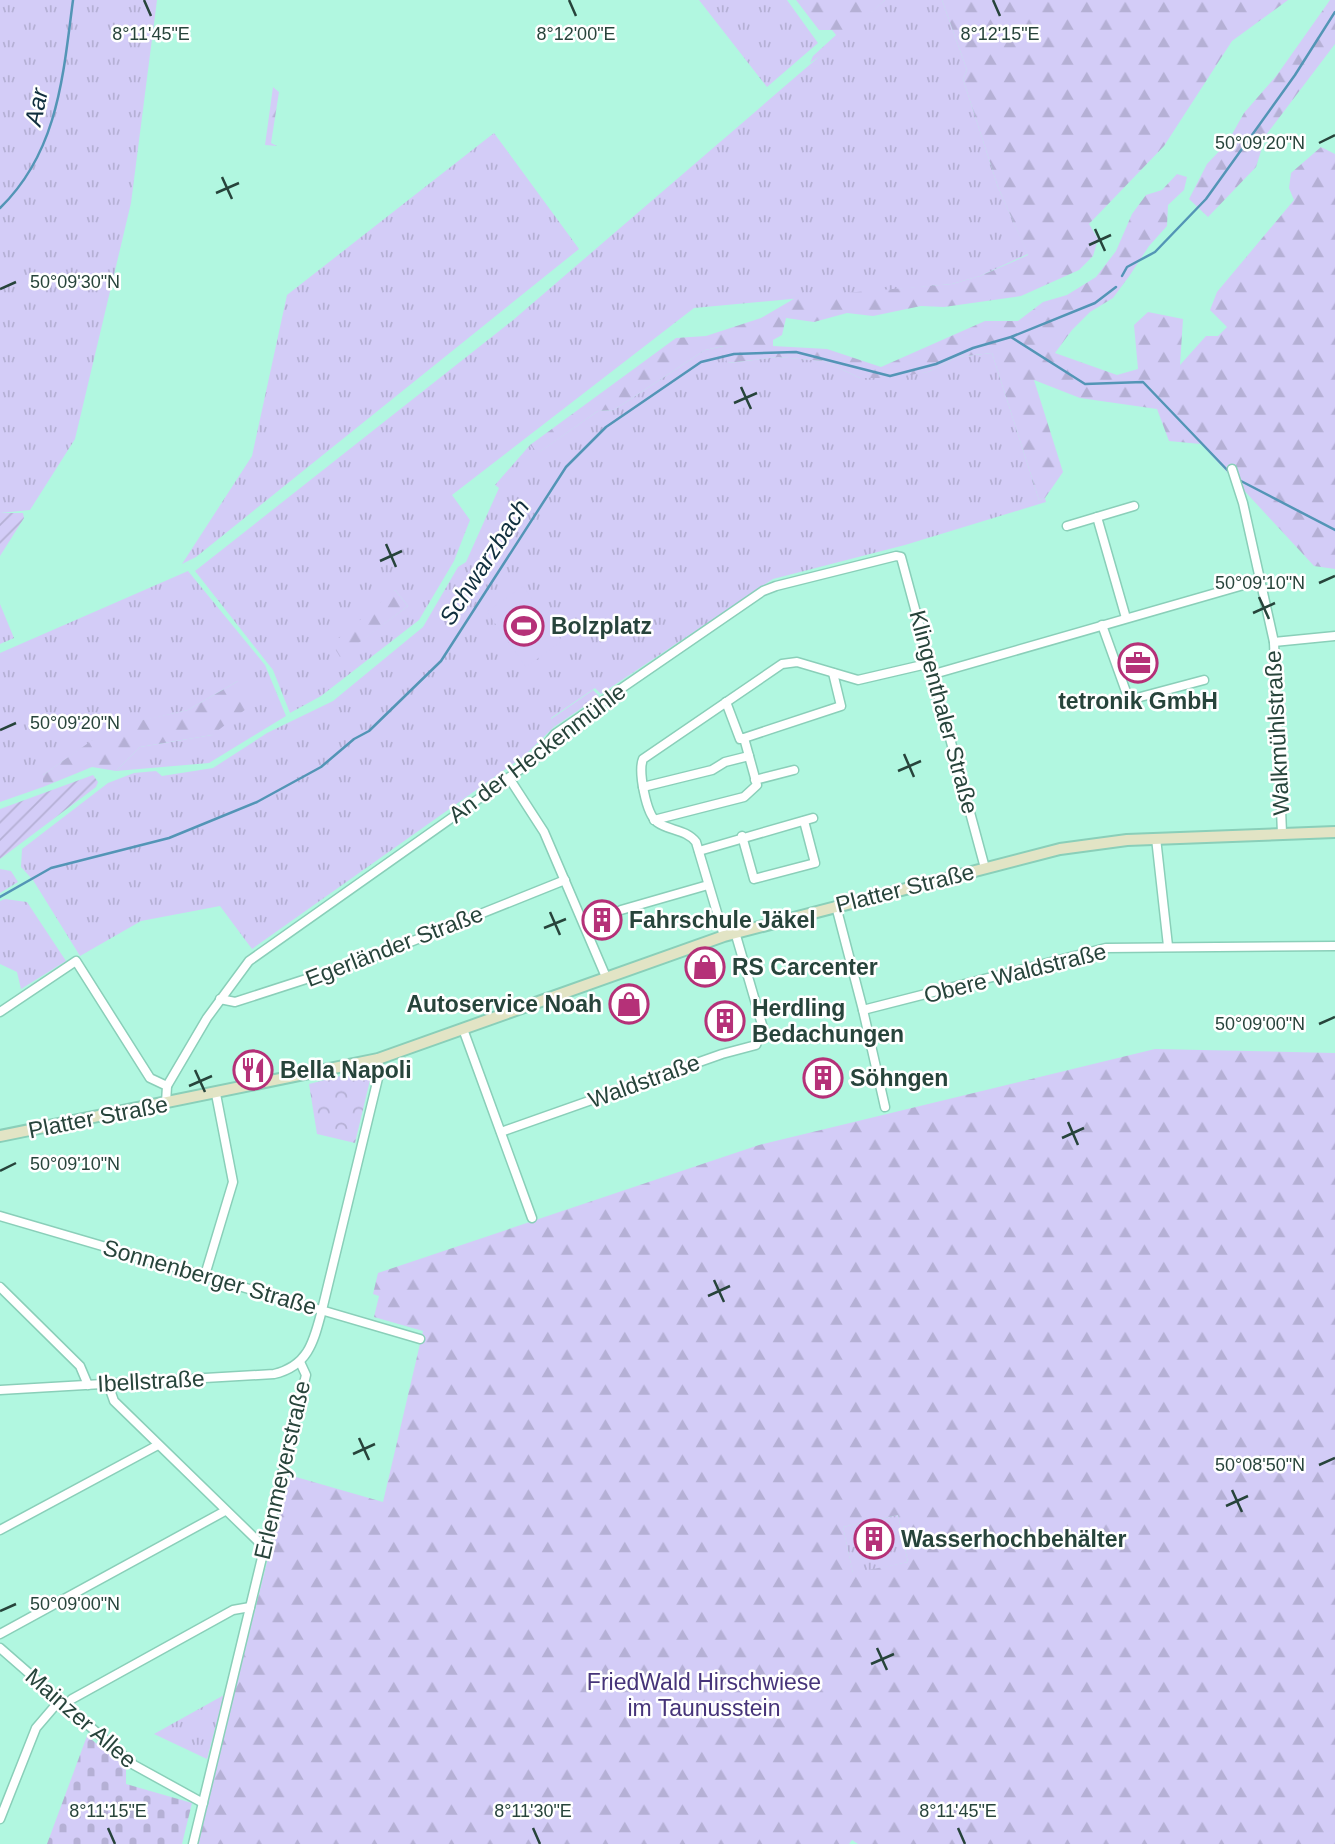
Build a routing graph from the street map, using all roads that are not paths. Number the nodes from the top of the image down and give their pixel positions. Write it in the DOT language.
graph roads {
  1 [pos="1232,469"];
  2 [pos="1134,506"];
  3 [pos="1097,517"];
  4 [pos="1067,526"];
  5 [pos="901,557"];
  6 [pos="1261,580"];
  7 [pos="1126,618"];
  8 [pos="1102,625"];
  9 [pos="1335,636"];
  10 [pos="1274,642"];
  11 [pos="931,663"];
  12 [pos="833,673"];
  13 [pos="934,674"];
  14 [pos="1204,680"];
  15 [pos="726,702"];
  16 [pos="744,738"];
  17 [pos="749,756"];
  18 [pos="794,771"];
  19 [pos="509,778"];
  20 [pos="755,780"];
  21 [pos="643,787"];
  22 [pos="654,820"];
  23 [pos="1335,832"];
  24 [pos="1282,834"];
  25 [pos="742,836"];
  26 [pos="1156,838"];
  27 [pos="699,850"];
  28 [pos="985,868"];
  29 [pos="565,880"];
  30 [pos="708,885"];
  31 [pos="836,906"];
  32 [pos="621,910"];
  33 [pos="729,934"];
  34 [pos="1168,946"];
  35 [pos="1335,946"];
  36 [pos="606,977"];
  37 [pos="220,999"];
  38 [pos="863,1010"];
  39 [pos="0,1012"];
  40 [pos="463,1029"];
  41 [pos="378,1059"];
  42 [pos="167,1086"];
  43 [pos="216,1094"];
  44 [pos="166,1103"];
  45 [pos="885,1107"];
  46 [pos="501,1132"];
  47 [pos="0,1136"];
  48 [pos="0,1216"];
  49 [pos="532,1218"];
  50 [pos="205,1275"];
  51 [pos="0,1287"];
  52 [pos="322,1310"];
  53 [pos="419,1339"];
  54 [pos="300,1362"];
  55 [pos="108,1384"];
  56 [pos="88,1385"];
  57 [pos="0,1390"];
  58 [pos="158,1445"];
  59 [pos="225,1511"];
  60 [pos="0,1530"];
  61 [pos="265,1548"];
  62 [pos="250,1607"];
  63 [pos="0,1634"];
  64 [pos="0,1648"];
  65 [pos="72,1699"];
  66 [pos="60,1700"];
  67 [pos="0,1790"];
  68 [pos="9,1793"];
  69 [pos="203,1803"];
  70 [pos="0,1819"];
  71 [pos="193,1844"];
  1 -- 6 [label="street, Walkmühlstraße"];
  2 -- 3 [label="street"];
  3 -- 4 [label="street"];
  3 -- 7 [label="street"];
  5 -- 11 [label="street, Klingenthaler Straße"];
  5 -- 19 [label="street, An der Heckenmühle"];
  6 -- 7 [label="street"];
  6 -- 10 [label="street, Walkmühlstraße"];
  7 -- 8 [label="street"];
  8 -- 13 [label="street"];
  8 -- 14 [label="street"];
  9 -- 10 [label="street"];
  10 -- 24 [label="street, Walkmühlstraße"];
  11 -- 12 [label="street"];
  11 -- 13 [label="street, Klingenthaler Straße"];
  12 -- 15 [label="street"];
  12 -- 16 [label="street"];
  13 -- 28 [label="street, Klingenthaler Straße"];
  15 -- 16 [label="street"];
  15 -- 21 [label="street"];
  16 -- 17 [label="street"];
  17 -- 20 [label="street"];
  17 -- 21 [label="street"];
  18 -- 20 [label="street"];
  19 -- 29 [label="street"];
  19 -- 37 [label="street, An der Heckenmühle"];
  20 -- 22 [label="street"];
  21 -- 22 [label="street"];
  22 -- 27 [label="street"];
  23 -- 24 [label="main road, Platter Straße"];
  24 -- 26 [label="main road, Platter Straße"];
  25 -- 25 [label="street"];
  25 -- 27 [label="street"];
  26 -- 28 [label="main road, Platter Straße"];
  26 -- 34 [label="street"];
  27 -- 30 [label="street, Waldstraße"];
  28 -- 31 [label="main road, Platter Straße"];
  29 -- 36 [label="street"];
  29 -- 37 [label="street, Egerländer Straße"];
  30 -- 32 [label="street"];
  30 -- 33 [label="street, Waldstraße"];
  31 -- 33 [label="main road, Platter Straße"];
  31 -- 38 [label="street"];
  33 -- 36 [label="main road, Platter Straße"];
  33 -- 46 [label="street, Waldstraße"];
  34 -- 35 [label="street, Obere Waldstraße"];
  34 -- 38 [label="street, Obere Waldstraße"];
  36 -- 40 [label="main road, Platter Straße"];
  37 -- 42 [label="street, An der Heckenmühle"];
  38 -- 45 [label="street"];
  39 -- 42 [label="street"];
  40 -- 41 [label="main road, Platter Straße"];
  40 -- 46 [label="street"];
  41 -- 43 [label="main road, Platter Straße"];
  41 -- 52 [label="street, Erlenmeyerstraße"];
  42 -- 44 [label="street"];
  43 -- 44 [label="main road, Platter Straße"];
  43 -- 50 [label="street"];
  44 -- 47 [label="main road, Platter Straße"];
  46 -- 49 [label="street"];
  48 -- 50 [label="street, Sonnenberger Straße"];
  50 -- 52 [label="street, Sonnenberger Straße"];
  51 -- 56 [label="street"];
  52 -- 53 [label="street, Sonnenberger Straße"];
  52 -- 54 [label="street, Erlenmeyerstraße"];
  54 -- 55 [label="street, Ibellstraße"];
  54 -- 61 [label="street, Erlenmeyerstraße"];
  55 -- 56 [label="street, Ibellstraße"];
  55 -- 58 [label="street"];
  56 -- 57 [label="street, Ibellstraße"];
  58 -- 59 [label="street"];
  58 -- 60 [label="street"];
  59 -- 61 [label="street"];
  59 -- 63 [label="street"];
  61 -- 62 [label="street, Erlenmeyerstraße"];
  62 -- 65 [label="street"];
  62 -- 69 [label="street, Erlenmeyerstraße"];
  64 -- 66 [label="street, Mainzer Allee"];
  66 -- 68 [label="street"];
  66 -- 69 [label="street, Mainzer Allee"];
  67 -- 68 [label="street"];
  68 -- 70 [label="street"];
  69 -- 71 [label="street, Erlenmeyerstraße"];
}
